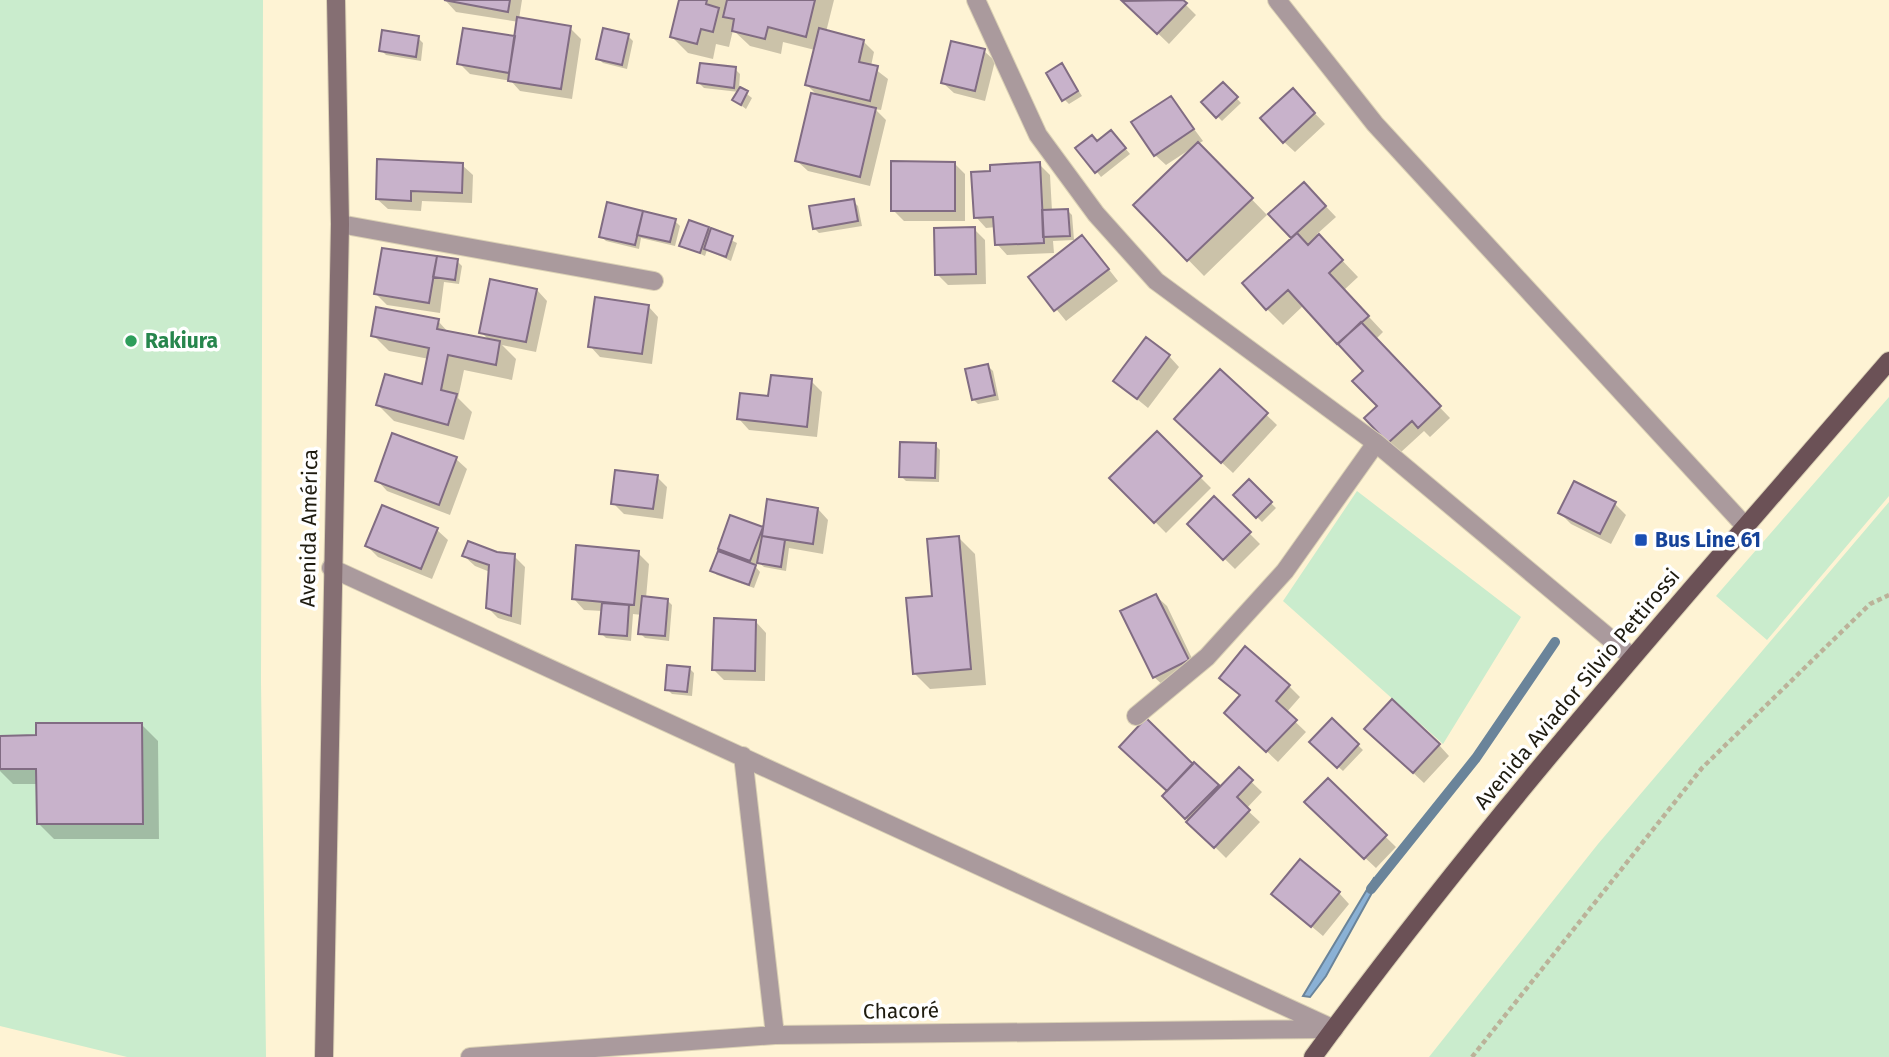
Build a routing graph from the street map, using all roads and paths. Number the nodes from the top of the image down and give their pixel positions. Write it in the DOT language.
graph roads {
  1 [pos="337,0"];
  2 [pos="976,0"];
  3 [pos="1277,0"];
  4 [pos="340,224"];
  5 [pos="654,281"];
  6 [pos="1889,361"];
  7 [pos="1376,443"];
  8 [pos="1746,527"];
  9 [pos="331,568"];
  10 [pos="1889,595"];
  11 [pos="1632,657"];
  12 [pos="1136,716"];
  13 [pos="743,756"];
  14 [pos="1334,1029"];
  15 [pos="775,1035"];
  16 [pos="324,1057"];
  17 [pos="470,1057"];
  18 [pos="1313,1057"];
  19 [pos="1472,1057"];
  1 -- 4 [label="main road, Avenida América"];
  2 -- 7 [label="street"];
  3 -- 8 [label="street"];
  4 -- 5 [label="street"];
  4 -- 9 [label="main road, Avenida América"];
  6 -- 8 [label="main road, Avenida Aviador Silvio Pettirossi"];
  7 -- 11 [label="street"];
  7 -- 12 [label="street"];
  8 -- 11 [label="main road, Avenida Aviador Silvio Pettirossi"];
  9 -- 13 [label="street"];
  9 -- 16 [label="main road, Avenida América"];
  10 -- 19 [label="path"];
  11 -- 14 [label="main road, Avenida Aviador Silvio Pettirossi"];
  13 -- 14 [label="street"];
  13 -- 15 [label="street"];
  14 -- 15 [label="street, Chacoré"];
  14 -- 18 [label="main road, Avenida Aviador Silvio Pettirossi"];
  15 -- 17 [label="street, Chacoré"];
}
